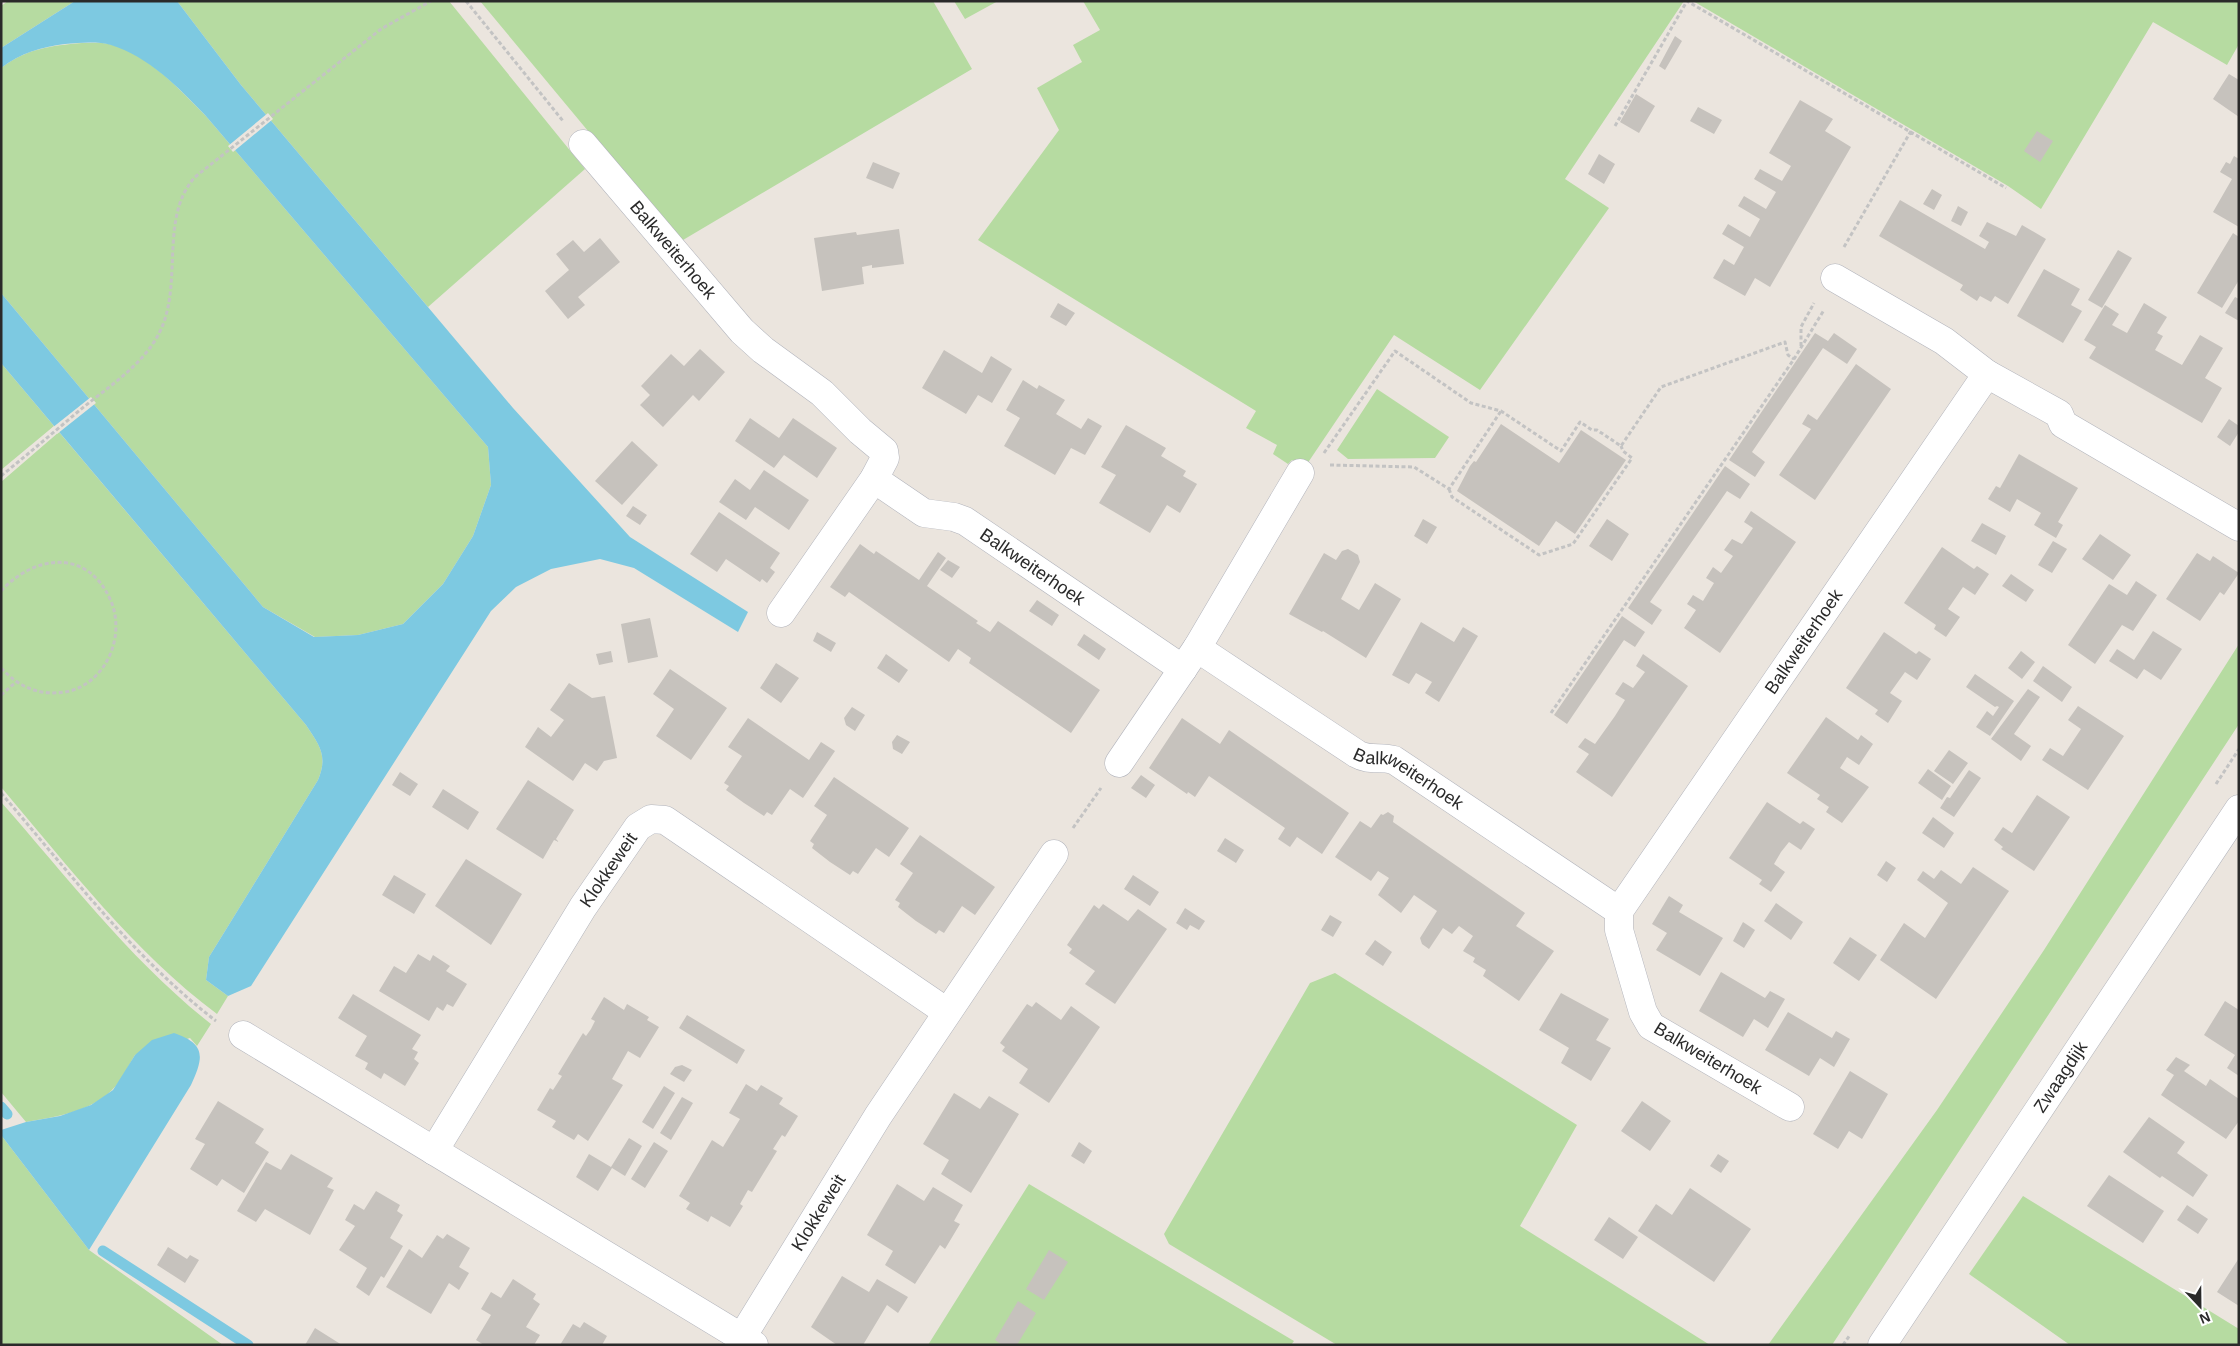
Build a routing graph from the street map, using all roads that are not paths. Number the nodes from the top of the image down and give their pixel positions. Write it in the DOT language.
graph roads {
  1 [pos="583,144"];
  2 [pos="1827,292"];
  3 [pos="1988,374"];
  4 [pos="1315,466"];
  5 [pos="874,479"];
  6 [pos="2239,527"];
  7 [pos="781,613"];
  8 [pos="1190,659"];
  9 [pos="1119,763"];
  10 [pos="2239,809"];
  11 [pos="1054,854"];
  12 [pos="1619,912"];
  13 [pos="947,1012"];
  14 [pos="232,1029"];
  15 [pos="1790,1107"];
  16 [pos="434,1151"];
  17 [pos="748,1341"];
  18 [pos="1882,1345"];
  1 -- 5 [label="street, Balkweiterhoek"];
  2 -- 3 [label="street"];
  3 -- 6 [label="street"];
  3 -- 12 [label="street, Balkweiterhoek"];
  4 -- 8 [label="street"];
  5 -- 7 [label="street, Balkweiterhoek"];
  5 -- 8 [label="street, Balkweiterhoek"];
  8 -- 9 [label="street"];
  8 -- 12 [label="street, Balkweiterhoek"];
  10 -- 18 [label="street, Zwaagdijk"];
  11 -- 13 [label="street, Klokkeweit"];
  12 -- 15 [label="street, Balkweiterhoek"];
  13 -- 16 [label="street, Klokkeweit"];
  13 -- 17 [label="street, Klokkeweit"];
  14 -- 16 [label="street, Klokkeweit"];
  16 -- 17 [label="street, Klokkeweit"];
}
